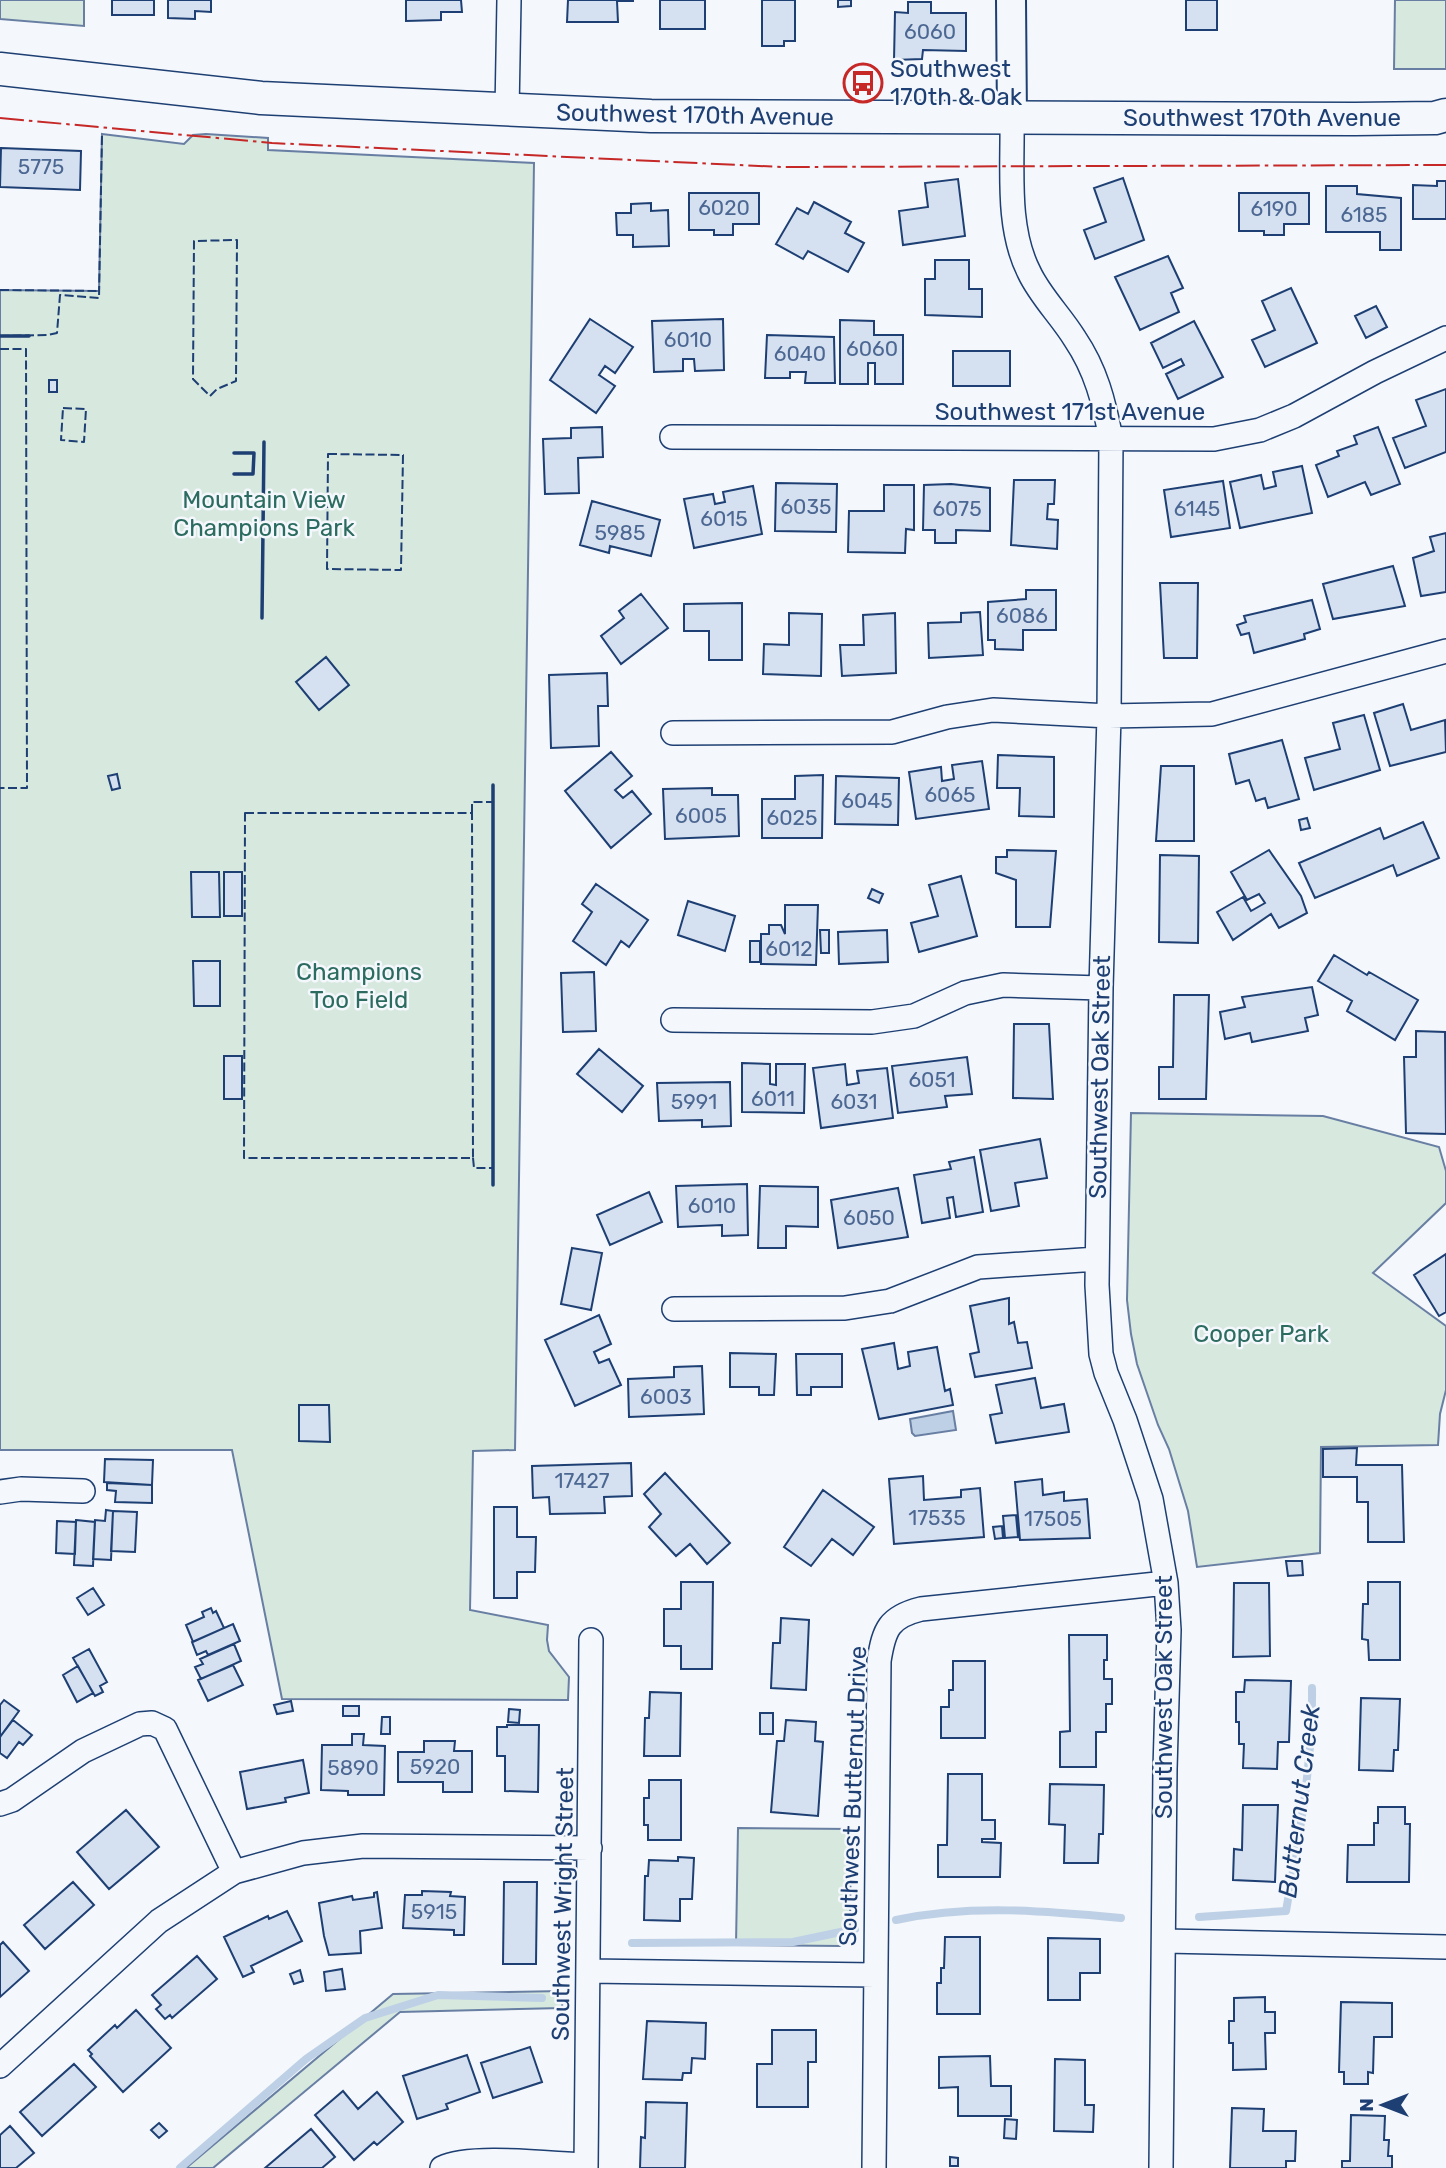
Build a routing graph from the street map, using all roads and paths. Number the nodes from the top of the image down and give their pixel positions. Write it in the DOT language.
graph roads {
  1 [pos="509,0"];
  2 [pos="1011,0"];
  3 [pos="0,69"];
  4 [pos="506,111"];
  5 [pos="1012,118"];
  6 [pos="1442,119"];
  7 [pos="1446,338"];
  8 [pos="672,437"];
  9 [pos="1111,439"];
  10 [pos="1446,651"];
  11 [pos="1109,716"];
  12 [pos="673,733"];
  13 [pos="1101,988"];
  14 [pos="673,1020"];
  15 [pos="1097,1259"];
  16 [pos="674,1309"];
  17 [pos="83,1491"];
  18 [pos="0,1492"];
  19 [pos="1166,1583"];
  20 [pos="591,1640"];
  21 [pos="0,1804"];
  22 [pos="590,1848"];
  23 [pos="234,1872"];
  24 [pos="1165,1941"];
  25 [pos="1446,1947"];
  26 [pos="589,1971"];
  27 [pos="875,1975"];
  28 [pos="0,2066"];
  29 [pos="586,2166"];
  30 [pos="442,2168"];
  31 [pos="874,2168"];
  32 [pos="1161,2168"];
  1 -- 4 [label="street"];
  2 -- 5 [label="street, Southwest Oak Street"];
  3 -- 4 [label="main road, Southwest 170th Avenue"];
  4 -- 5 [label="main road, Southwest 170th Avenue"];
  5 -- 6 [label="main road, Southwest 170th Avenue"];
  5 -- 9 [label="street, Southwest Oak Street"];
  7 -- 9 [label="street, Southwest 171st Avenue"];
  8 -- 9 [label="street, Southwest 171st Avenue"];
  9 -- 11 [label="street, Southwest Oak Street"];
  10 -- 11 [label="street"];
  11 -- 12 [label="street"];
  11 -- 13 [label="street, Southwest Oak Street"];
  13 -- 14 [label="street"];
  13 -- 15 [label="street, Southwest Oak Street"];
  15 -- 16 [label="street"];
  15 -- 19 [label="street, Southwest Oak Street"];
  17 -- 18 [label="street"];
  19 -- 24 [label="street, Southwest Oak Street"];
  19 -- 27 [label="street, Southwest Butternut Drive"];
  20 -- 22 [label="street, Southwest Wright Street"];
  21 -- 23 [label="street"];
  22 -- 23 [label="street"];
  22 -- 26 [label="street, Southwest Wright Street"];
  23 -- 28 [label="street"];
  24 -- 25 [label="street"];
  24 -- 32 [label="street, Southwest Oak Street"];
  26 -- 27 [label="street"];
  26 -- 29 [label="street, Southwest Wright Street"];
  27 -- 31 [label="street, Southwest Butternut Drive"];
  29 -- 30 [label="street"];
}
